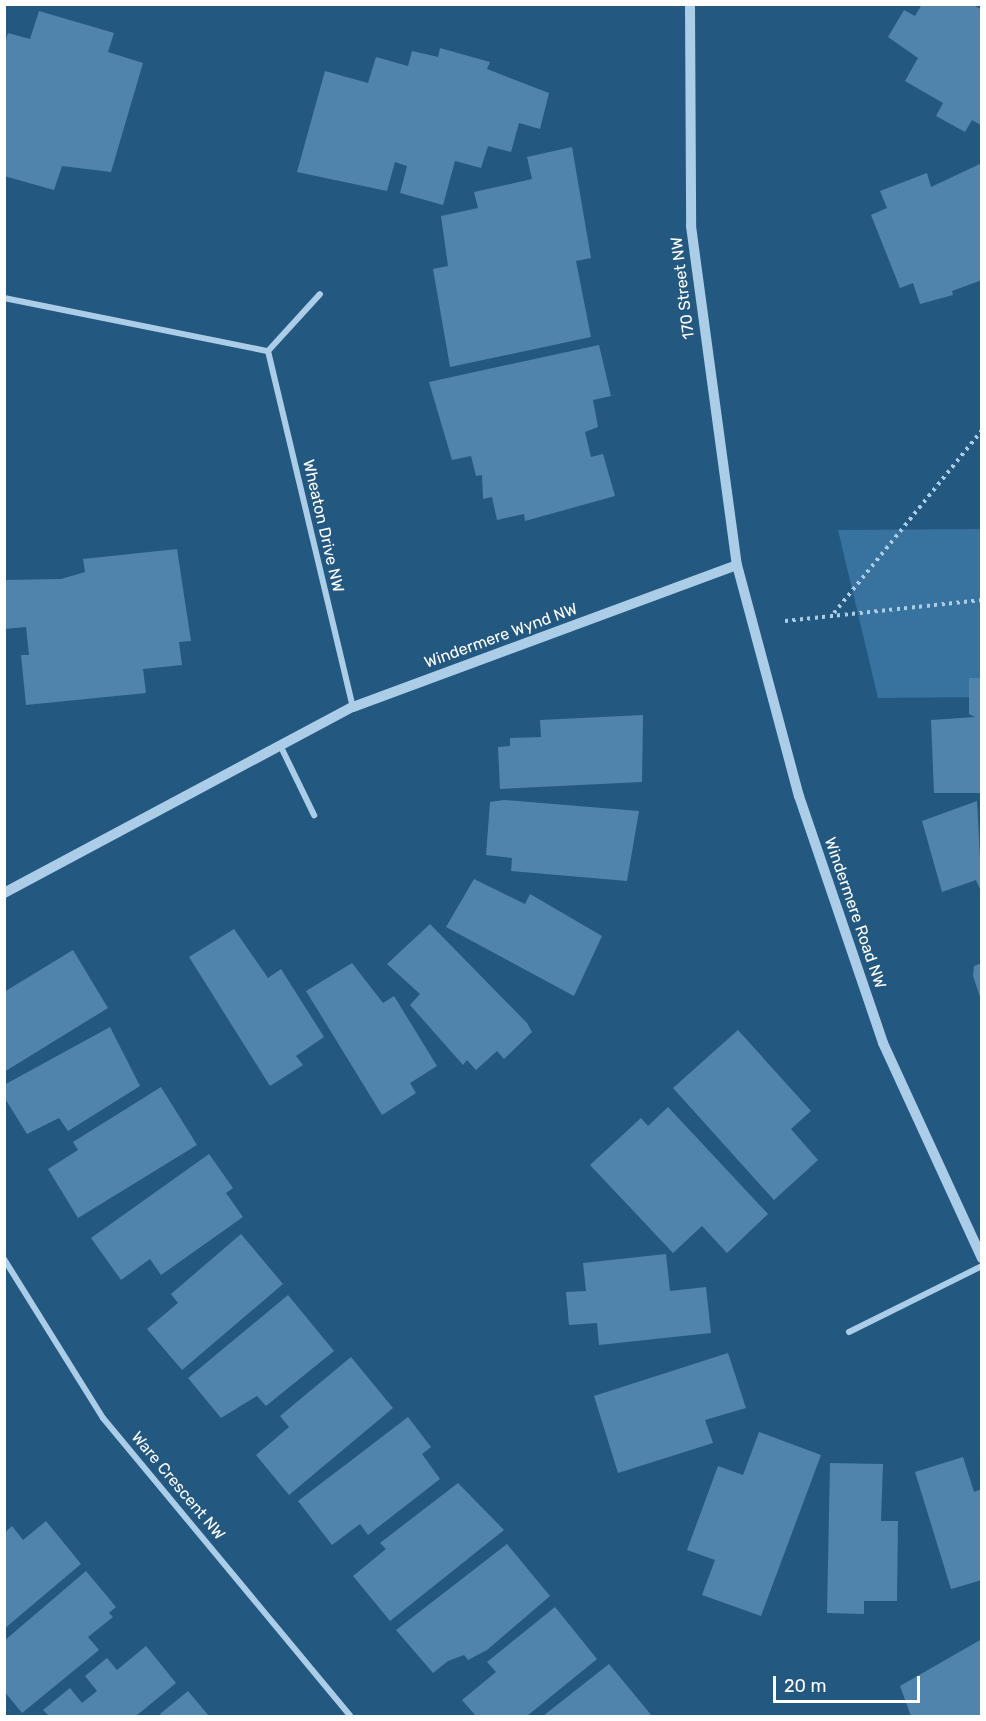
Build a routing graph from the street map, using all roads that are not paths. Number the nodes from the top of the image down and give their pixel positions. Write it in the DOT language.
graph roads {
  1 [pos="690,4"];
  2 [pos="320,294"];
  3 [pos="4,298"];
  4 [pos="268,351"];
  5 [pos="737,565"];
  6 [pos="353,707"];
  7 [pos="280,747"];
  8 [pos="314,815"];
  9 [pos="4,893"];
  10 [pos="981,1258"];
  11 [pos="4,1259"];
  12 [pos="981,1266"];
  13 [pos="849,1332"];
  14 [pos="350,1716"];
  1 -- 5 [label="street, 170 Street NW"];
  2 -- 4 [label="street"];
  3 -- 4 [label="street"];
  4 -- 6 [label="street, Wheaton Drive NW"];
  5 -- 6 [label="street, Windermere Wynd NW"];
  5 -- 10 [label="street, Windermere Road NW"];
  6 -- 7 [label="street, Windermere Wynd NW"];
  7 -- 8 [label="street"];
  7 -- 9 [label="street, Windermere Wynd NW"];
  11 -- 14 [label="street, Ware Crescent NW"];
  12 -- 13 [label="street"];
}
